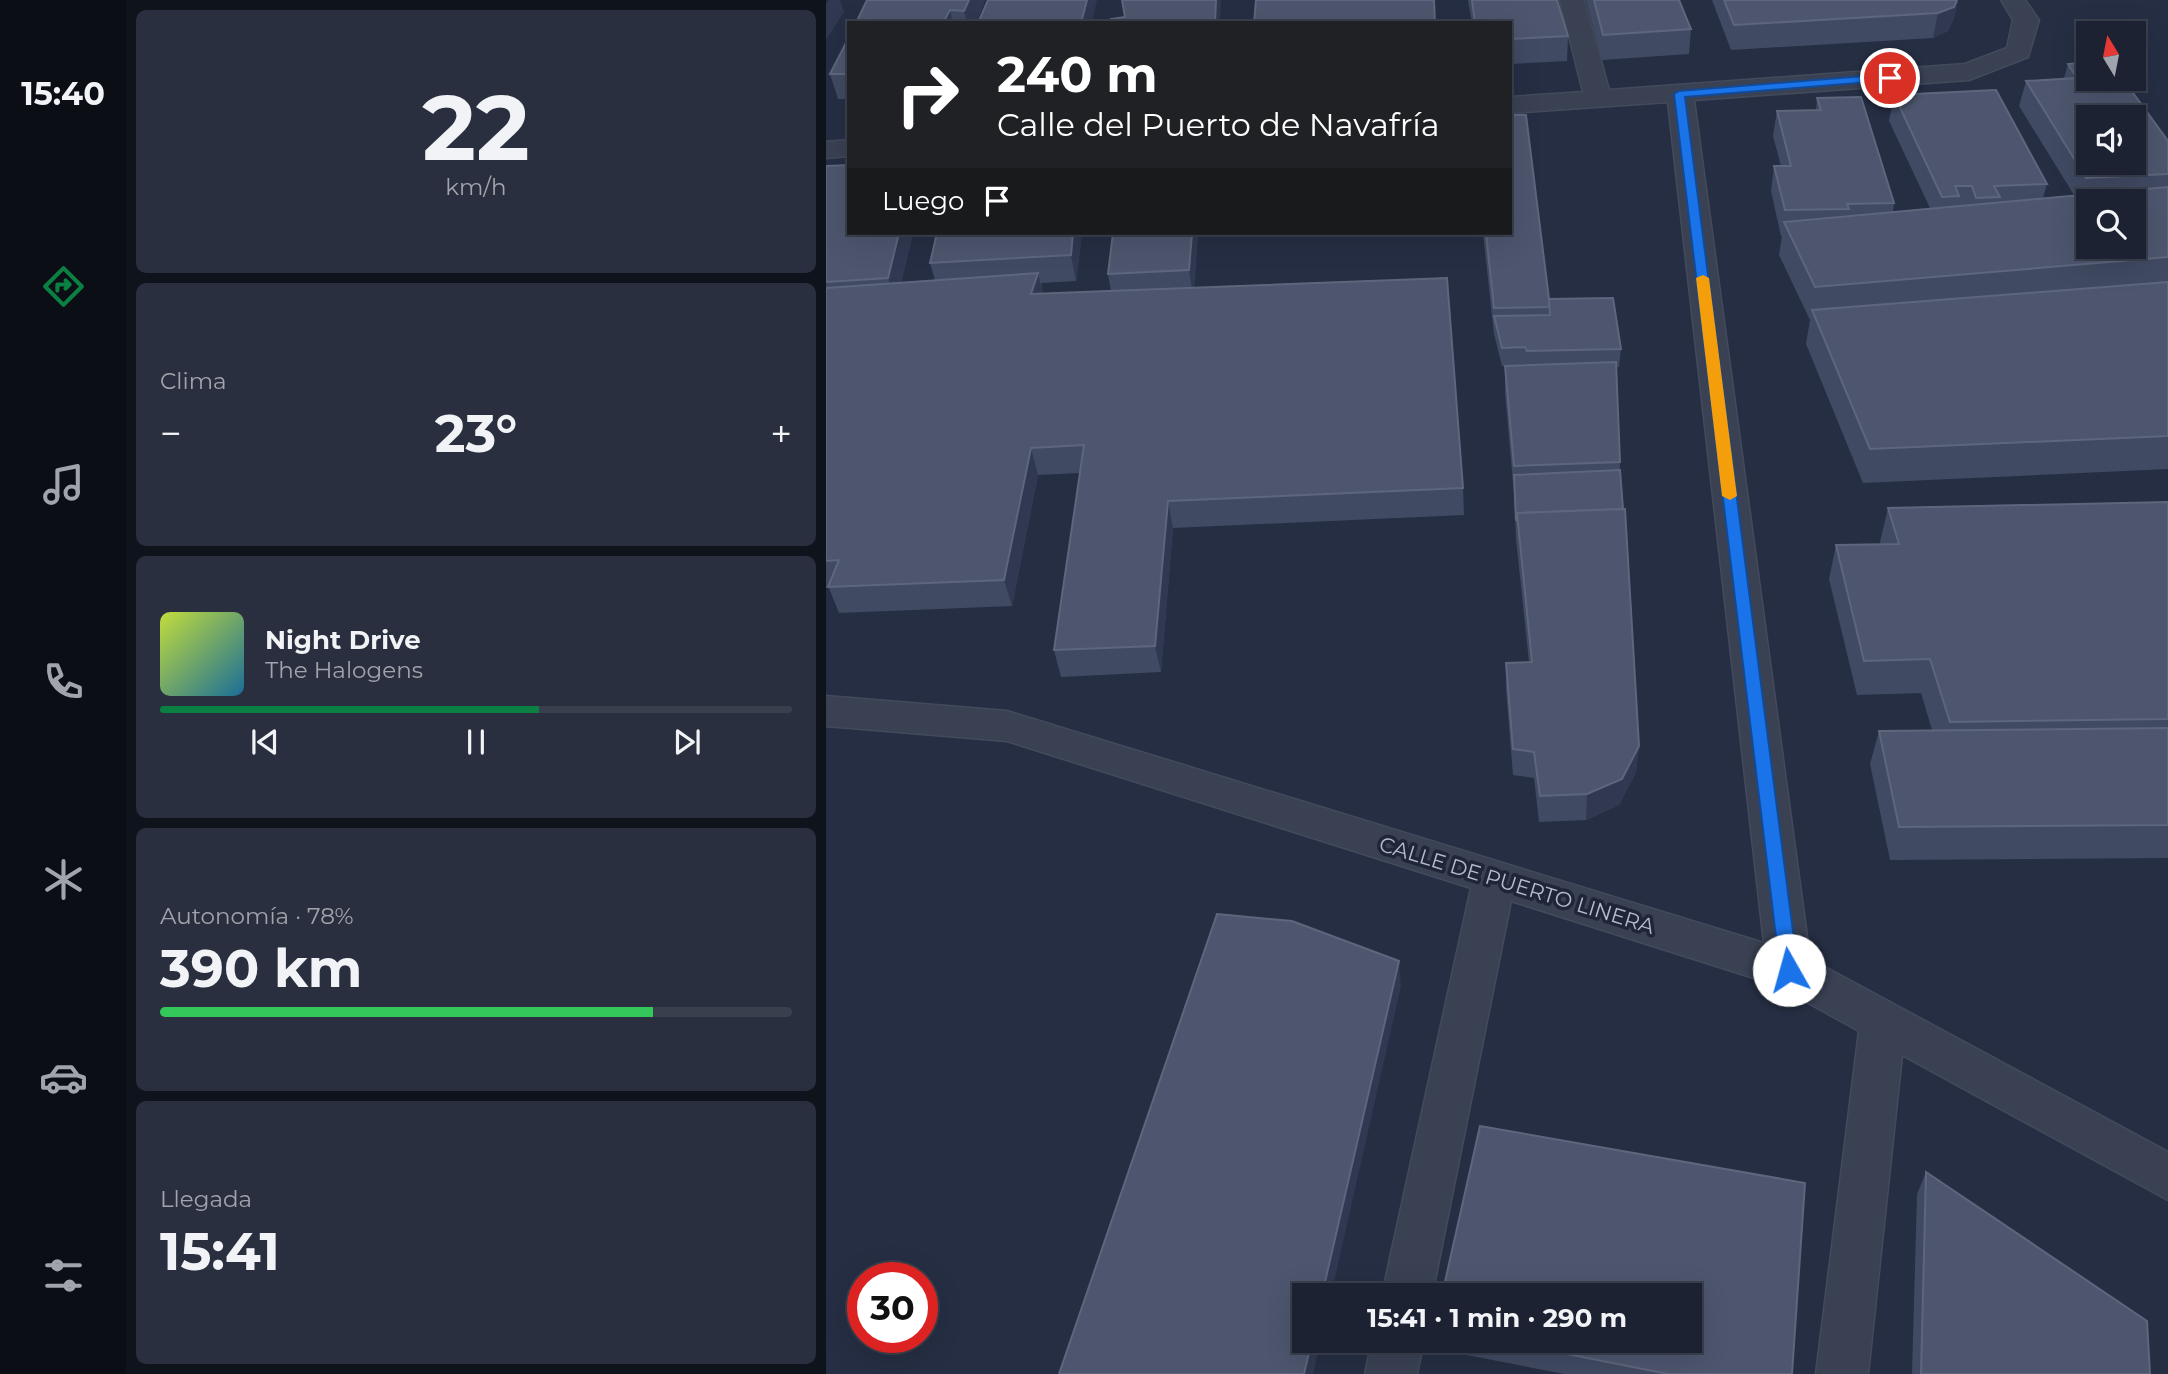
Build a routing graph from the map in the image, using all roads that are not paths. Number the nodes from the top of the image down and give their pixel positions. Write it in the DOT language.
graph roads {
  1 [pos="1573,0"];
  2 [pos="2013,0"];
  3 [pos="1679,94"];
  4 [pos="1598,99"];
  5 [pos="1512,105"];
  6 [pos="847,148"];
  7 [pos="826,150"];
  8 [pos="826,711"];
  9 [pos="1494,878"];
  10 [pos="1789,970"];
  11 [pos="1883,1024"];
  12 [pos="2168,1177"];
  13 [pos="1410,1283"];
  14 [pos="1395,1353"];
  15 [pos="1391,1374"];
  16 [pos="1843,1374"];
  1 -- 4 [label="street"];
  2 -- 3 [label="street"];
  3 -- 4 [label="street"];
  3 -- 10 [label="street"];
  4 -- 5 [label="street"];
  6 -- 7 [label="street"];
  8 -- 9 [label="street, CALLE DE PUERTO LINERA"];
  9 -- 10 [label="street, CALLE DE PUERTO LINERA"];
  9 -- 13 [label="street"];
  10 -- 11 [label="street, CALLE DE PUERTO LINERA"];
  11 -- 12 [label="street, CALLE DE PUERTO LINERA"];
  11 -- 16 [label="street"];
  14 -- 15 [label="street"];
}
